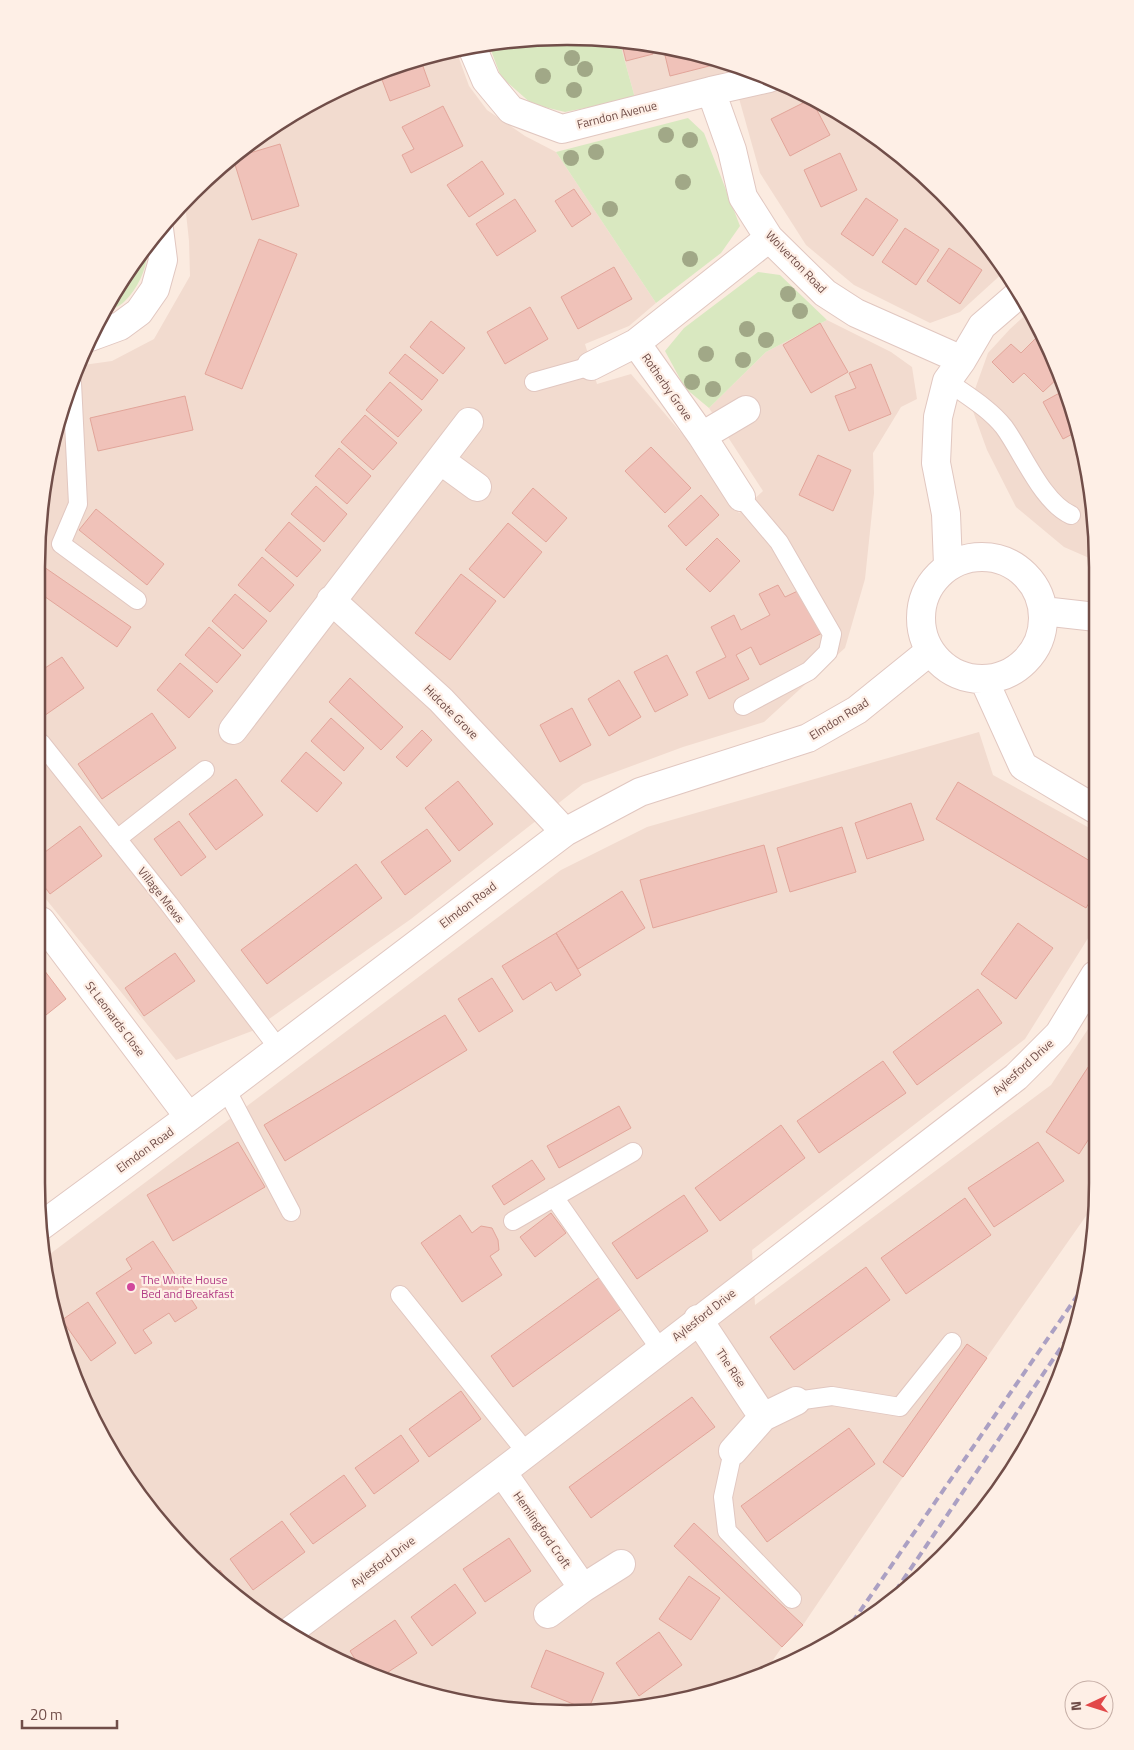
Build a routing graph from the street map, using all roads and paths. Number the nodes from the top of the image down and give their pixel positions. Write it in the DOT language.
graph roads {
  1 [pos="475,53"];
  2 [pos="756,81"];
  3 [pos="711,91"];
  4 [pos="769,238"];
  5 [pos="160,240"];
  6 [pos="1014,298"];
  7 [pos="101,333"];
  8 [pos="636,343"];
  9 [pos="591,366"];
  10 [pos="955,370"];
  11 [pos="534,382"];
  12 [pos="73,400"];
  13 [pos="746,410"];
  14 [pos="469,422"];
  15 [pos="702,436"];
  16 [pos="440,460"];
  17 [pos="476,487"];
  18 [pos="741,497"];
  19 [pos="1071,515"];
  20 [pos="948,565"];
  21 [pos="136,600"];
  22 [pos="331,600"];
  23 [pos="1043,611"];
  24 [pos="1089,616"];
  25 [pos="930,652"];
  26 [pos="984,680"];
  27 [pos="743,706"];
  28 [pos="233,730"];
  29 [pos="45,749"];
  30 [pos="205,770"];
  31 [pos="1089,805"];
  32 [pos="564,832"];
  33 [pos="117,839"];
  34 [pos="45,926"];
  35 [pos="1089,983"];
  36 [pos="279,1049"];
  37 [pos="226,1089"];
  38 [pos="189,1117"];
  39 [pos="633,1152"];
  40 [pos="554,1197"];
  41 [pos="291,1212"];
  42 [pos="514,1221"];
  43 [pos="46,1222"];
  44 [pos="400,1295"];
  45 [pos="698,1319"];
  46 [pos="952,1342"];
  47 [pos="660,1349"];
  48 [pos="796,1401"];
  49 [pos="763,1417"];
  50 [pos="733,1451"];
  51 [pos="526,1452"];
  52 [pos="502,1472"];
  53 [pos="620,1564"];
  54 [pos="583,1588"];
  55 [pos="792,1599"];
  56 [pos="548,1614"];
  57 [pos="295,1628"];
  1 -- 3 [label="street, Farndon Avenue"];
  2 -- 3 [label="street, Farndon Avenue"];
  3 -- 4 [label="street, Wolverton Road"];
  4 -- 8 [label="street, Rotherby Grove"];
  4 -- 10 [label="street, Wolverton Road"];
  5 -- 7 [label="street"];
  6 -- 10 [label="street"];
  8 -- 9 [label="street"];
  8 -- 15 [label="street, Rotherby Grove"];
  9 -- 11 [label="lane"];
  10 -- 19 [label="lane"];
  10 -- 20 [label="street"];
  12 -- 21 [label="lane"];
  13 -- 15 [label="street"];
  14 -- 16 [label="street"];
  15 -- 18 [label="street, Rotherby Grove"];
  16 -- 17 [label="street"];
  16 -- 22 [label="street"];
  18 -- 27 [label="lane"];
  20 -- 23 [label="street"];
  20 -- 25 [label="street"];
  22 -- 28 [label="street"];
  22 -- 32 [label="street, Hidcote Grove"];
  23 -- 24 [label="street"];
  23 -- 26 [label="street"];
  25 -- 26 [label="street"];
  25 -- 32 [label="street, Elmdon Road"];
  26 -- 31 [label="street"];
  29 -- 33 [label="lane, Village Mews"];
  30 -- 33 [label="lane"];
  32 -- 36 [label="street, Elmdon Road"];
  33 -- 36 [label="lane, Village Mews"];
  34 -- 38 [label="street, St Leonards Close"];
  35 -- 45 [label="street, Aylesford Drive"];
  36 -- 37 [label="street, Elmdon Road"];
  37 -- 38 [label="street, Elmdon Road"];
  37 -- 41 [label="lane"];
  38 -- 43 [label="street, Elmdon Road"];
  39 -- 40 [label="lane"];
  40 -- 42 [label="lane"];
  40 -- 47 [label="lane"];
  44 -- 51 [label="lane"];
  45 -- 47 [label="street, Aylesford Drive"];
  45 -- 49 [label="street, The Rise"];
  46 -- 48 [label="lane"];
  47 -- 51 [label="street, Aylesford Drive"];
  48 -- 49 [label="street"];
  49 -- 50 [label="street"];
  50 -- 55 [label="lane"];
  51 -- 52 [label="street, Aylesford Drive"];
  52 -- 54 [label="street, Hemlingford Croft"];
  52 -- 57 [label="street, Aylesford Drive"];
  53 -- 54 [label="street"];
  54 -- 56 [label="street"];
}
